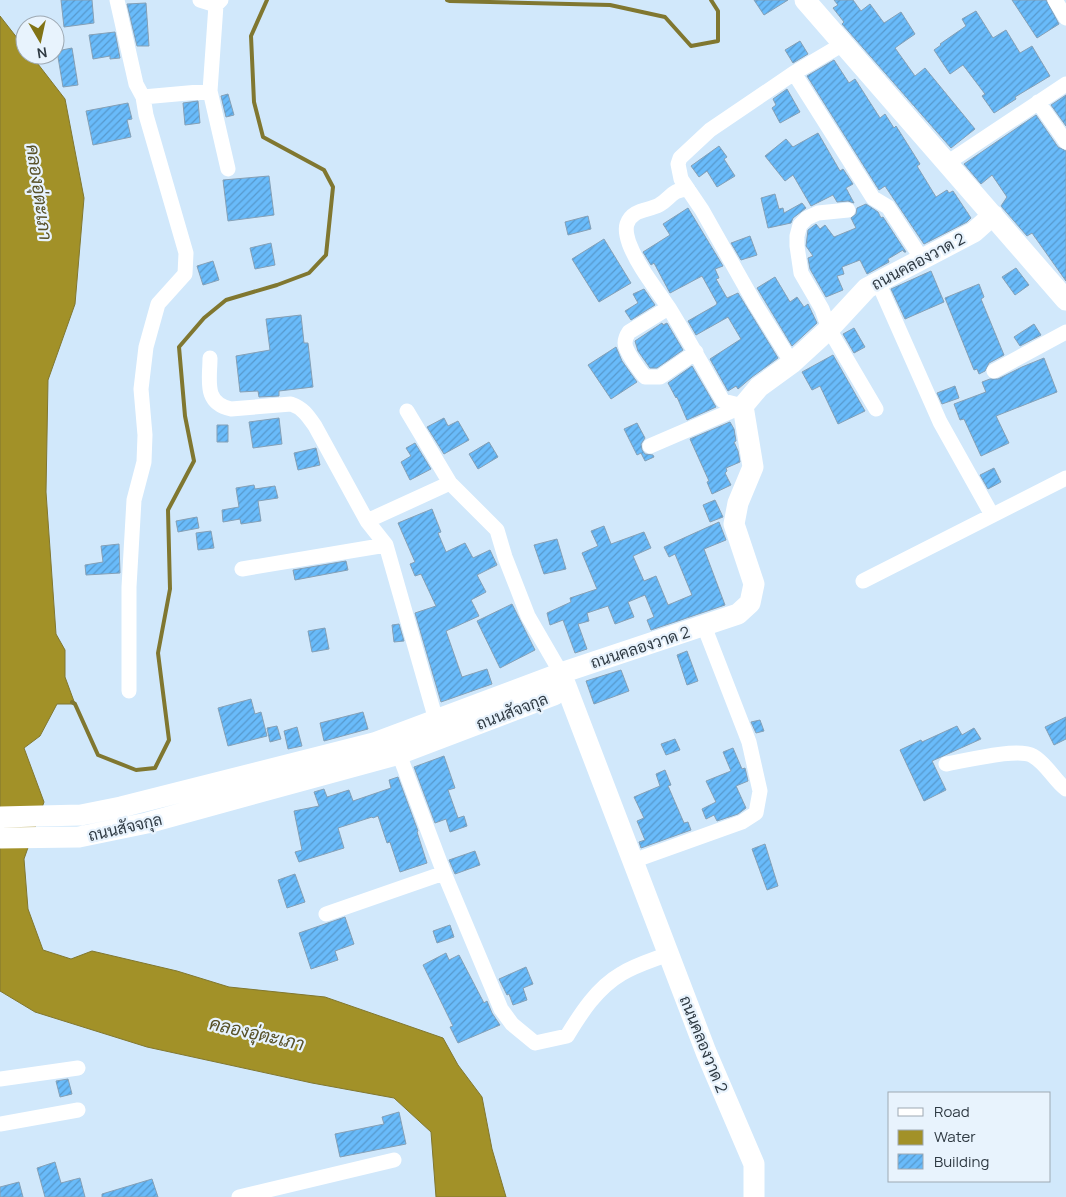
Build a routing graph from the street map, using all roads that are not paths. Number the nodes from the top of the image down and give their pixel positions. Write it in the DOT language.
graph roads {
  1 [pos="117,0"];
  2 [pos="200,0"];
  3 [pos="805,0"];
  4 [pos="1055,0"];
  5 [pos="218,3"];
  6 [pos="1066,18"];
  7 [pos="843,44"];
  8 [pos="794,74"];
  9 [pos="1066,84"];
  10 [pos="210,91"];
  11 [pos="143,97"];
  12 [pos="1038,102"];
  13 [pos="1066,142"];
  14 [pos="947,163"];
  15 [pos="228,169"];
  16 [pos="688,189"];
  17 [pos="848,210"];
  18 [pos="993,215"];
  19 [pos="922,259"];
  20 [pos="878,282"];
  21 [pos="1066,300"];
  22 [pos="668,308"];
  23 [pos="829,329"];
  24 [pos="1066,332"];
  25 [pos="696,352"];
  26 [pos="210,358"];
  27 [pos="792,363"];
  28 [pos="994,371"];
  29 [pos="743,406"];
  30 [pos="876,409"];
  31 [pos="407,411"];
  32 [pos="650,446"];
  33 [pos="1066,478"];
  34 [pos="450,483"];
  35 [pos="992,515"];
  36 [pos="367,521"];
  37 [pos="386,545"];
  38 [pos="242,569"];
  39 [pos="863,581"];
  40 [pos="704,626"];
  41 [pos="561,673"];
  42 [pos="129,691"];
  43 [pos="436,720"];
  44 [pos="399,754"];
  45 [pos="946,764"];
  46 [pos="1066,788"];
  47 [pos="0,817"];
  48 [pos="0,838"];
  49 [pos="633,861"];
  50 [pos="444,873"];
  51 [pos="326,914"];
  52 [pos="668,954"];
  53 [pos="78,1068"];
  54 [pos="0,1079"];
  55 [pos="78,1110"];
  56 [pos="0,1124"];
  57 [pos="394,1160"];
  58 [pos="239,1197"];
  59 [pos="754,1197"];
  1 -- 11 [label="street"];
  2 -- 5 [label="street"];
  3 -- 7 [label="street"];
  4 -- 6 [label="street"];
  5 -- 10 [label="street"];
  7 -- 8 [label="street"];
  7 -- 14 [label="street"];
  8 -- 16 [label="street"];
  8 -- 19 [label="street"];
  9 -- 12 [label="street"];
  10 -- 11 [label="street"];
  10 -- 15 [label="street"];
  11 -- 42 [label="street"];
  12 -- 13 [label="street"];
  12 -- 14 [label="street"];
  14 -- 18 [label="street"];
  16 -- 22 [label="street"];
  16 -- 27 [label="street"];
  17 -- 23 [label="street"];
  18 -- 19 [label="street, ถนนคลองวาด 2"];
  18 -- 21 [label="street"];
  19 -- 20 [label="street, ถนนคลองวาด 2"];
  20 -- 23 [label="street, ถนนคลองวาด 2"];
  20 -- 35 [label="street"];
  22 -- 25 [label="street"];
  22 -- 25 [label="street"];
  23 -- 27 [label="street, ถนนคลองวาด 2"];
  23 -- 30 [label="street"];
  24 -- 28 [label="street"];
  25 -- 29 [label="street"];
  26 -- 36 [label="street"];
  27 -- 29 [label="street, ถนนคลองวาด 2"];
  29 -- 32 [label="street"];
  29 -- 40 [label="street, ถนนคลองวาด 2"];
  31 -- 34 [label="street"];
  33 -- 35 [label="street"];
  34 -- 36 [label="street"];
  34 -- 41 [label="street"];
  35 -- 39 [label="street"];
  36 -- 37 [label="street"];
  37 -- 38 [label="street"];
  37 -- 43 [label="street"];
  40 -- 41 [label="street, ถนนคลองวาด 2"];
  40 -- 49 [label="street"];
  41 -- 43 [label="street, ถนนสัจจกุล"];
  41 -- 44 [label="street, ถนนสัจจกุล"];
  41 -- 49 [label="street, ถนนคลองวาด 2"];
  43 -- 47 [label="street, ถนนสัจจกุล"];
  44 -- 48 [label="street, ถนนสัจจกุล"];
  44 -- 50 [label="street"];
  45 -- 46 [label="street"];
  49 -- 52 [label="street, ถนนคลองวาด 2"];
  50 -- 51 [label="street"];
  50 -- 52 [label="street"];
  52 -- 59 [label="street, ถนนคลองวาด 2"];
  53 -- 54 [label="street"];
  55 -- 56 [label="street"];
  57 -- 58 [label="street"];
}
